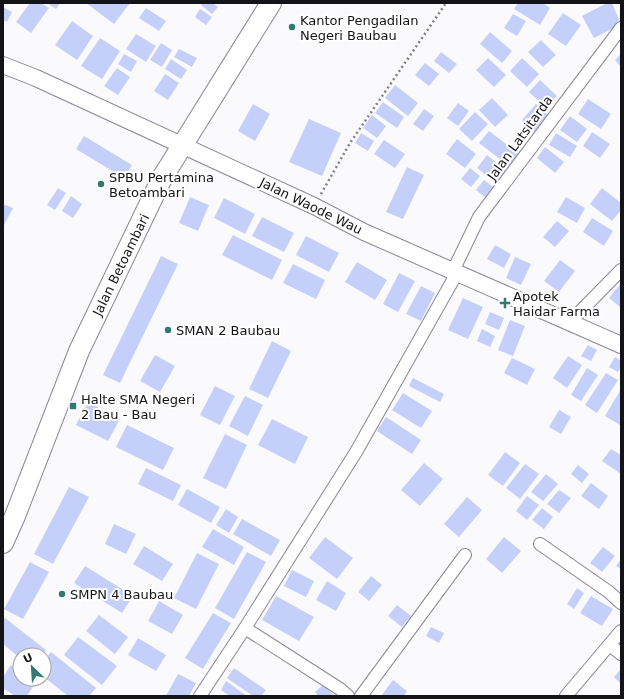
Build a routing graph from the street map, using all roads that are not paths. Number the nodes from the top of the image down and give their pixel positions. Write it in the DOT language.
graph roads {
  1 [pos="258,3"];
  2 [pos="271,3"];
  3 [pos="621,28"];
  4 [pos="3,65"];
  5 [pos="176,143"];
  6 [pos="621,270"];
  7 [pos="455,272"];
  8 [pos="570,322"];
  9 [pos="621,345"];
  10 [pos="74,349"];
  11 [pos="3,510"];
  12 [pos="3,543"];
  13 [pos="540,544"];
  14 [pos="465,555"];
  15 [pos="621,603"];
  16 [pos="245,628"];
  17 [pos="621,631"];
  18 [pos="610,645"];
  19 [pos="621,654"];
  20 [pos="200,696"];
  21 [pos="348,696"];
  22 [pos="361,696"];
  23 [pos="566,696"];
  1 -- 5 [label="main road, Jalan Betoambari"];
  2 -- 5 [label="main road, Jalan Betoambari"];
  3 -- 7 [label="street, Jalan Latsitarda"];
  4 -- 5 [label="street, Jalan Waode Wau"];
  5 -- 7 [label="street, Jalan Waode Wau"];
  5 -- 10 [label="main road, Jalan Betoambari"];
  6 -- 8 [label="street"];
  7 -- 8 [label="street, Jalan Waode Wau"];
  7 -- 16 [label="street, Jalan Latsitarda"];
  8 -- 9 [label="street, Jalan Waode Wau"];
  10 -- 11 [label="main road, Jalan Betoambari"];
  10 -- 12 [label="main road, Jalan Betoambari"];
  13 -- 15 [label="street"];
  14 -- 22 [label="street"];
  16 -- 20 [label="street, Jalan Latsitarda"];
  16 -- 21 [label="street"];
  17 -- 18 [label="street"];
  18 -- 19 [label="street"];
  18 -- 23 [label="street"];
}
